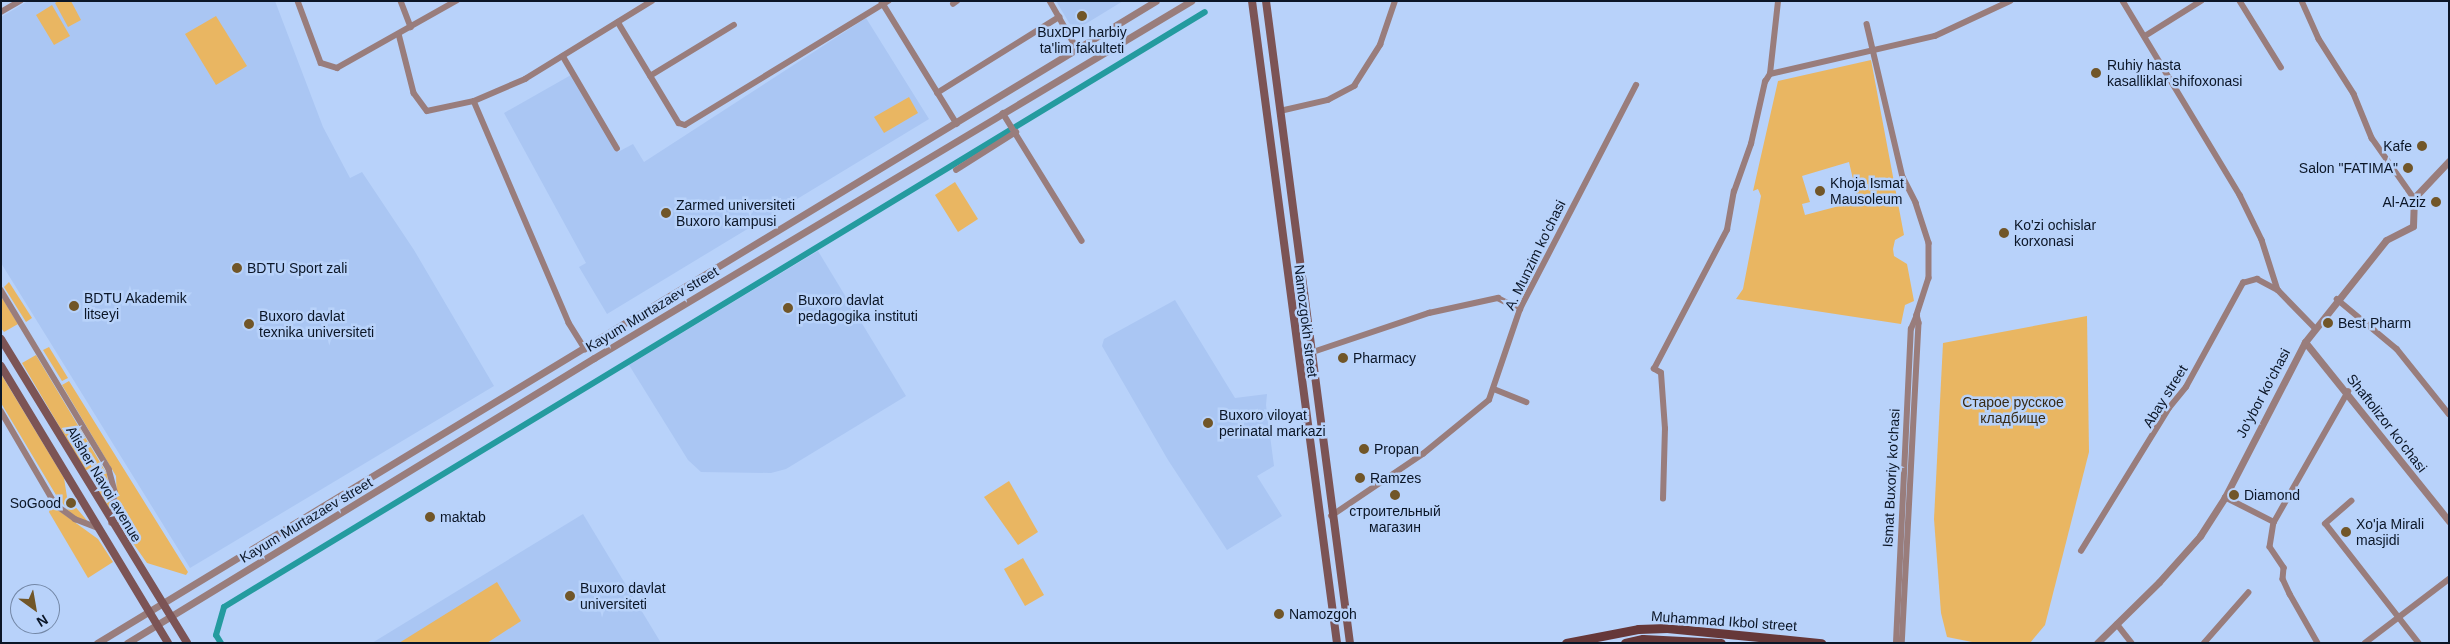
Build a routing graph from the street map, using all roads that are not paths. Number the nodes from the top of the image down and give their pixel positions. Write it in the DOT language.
graph roads {
  1 [pos="20,1"];
  2 [pos="298,1"];
  3 [pos="400,1"];
  4 [pos="456,1"];
  5 [pos="652,1"];
  6 [pos="1050,1"];
  7 [pos="1156,1"];
  8 [pos="1191,1"];
  9 [pos="1252,1"];
  10 [pos="1266,1"];
  11 [pos="1395,1"];
  12 [pos="1778,1"];
  13 [pos="2010,1"];
  14 [pos="2123,1"];
  15 [pos="2201,1"];
  16 [pos="2240,1"];
  17 [pos="2302,1"];
  18 [pos="884,2"];
  19 [pos="1,12"];
  20 [pos="1059,17"];
  21 [pos="618,22"];
  22 [pos="1867,24"];
  23 [pos="734,25"];
  24 [pos="411,27"];
  25 [pos="399,34"];
  26 [pos="2145,36"];
  27 [pos="1078,50"];
  28 [pos="1875,52"];
  29 [pos="563,56"];
  30 [pos="2281,67"];
  31 [pos="1770,74"];
  32 [pos="650,76"];
  33 [pos="1636,85"];
  34 [pos="937,93"];
  35 [pos="474,101"];
  36 [pos="1280,111"];
  37 [pos="1003,113"];
  38 [pos="957,124"];
  39 [pos="947,129"];
  40 [pos="1014,129"];
  41 [pos="955,142"];
  42 [pos="617,148"];
  43 [pos="2449,161"];
  44 [pos="956,170"];
  45 [pos="2414,198"];
  46 [pos="1082,241"];
  47 [pos="1,290"];
  48 [pos="2278,290"];
  49 [pos="2337,300"];
  50 [pos="1520,309"];
  51 [pos="1917,315"];
  52 [pos="2315,328"];
  53 [pos="1,338"];
  54 [pos="1296,340"];
  55 [pos="2305,342"];
  56 [pos="1309,343"];
  57 [pos="586,349"];
  58 [pos="1310,353"];
  59 [pos="1,366"];
  60 [pos="553,368"];
  61 [pos="534,380"];
  62 [pos="560,380"];
  63 [pos="1494,389"];
  64 [pos="541,391"];
  65 [pos="2348,392"];
  66 [pos="1526,402"];
  67 [pos="1,411"];
  68 [pos="2449,414"];
  69 [pos="2225,497"];
  70 [pos="1663,499"];
  71 [pos="2352,501"];
  72 [pos="1331,516"];
  73 [pos="2449,521"];
  74 [pos="2274,522"];
  75 [pos="112,523"];
  76 [pos="98,528"];
  77 [pos="2082,551"];
  78 [pos="2449,579"];
  79 [pos="2248,593"];
  80 [pos="163,603"];
  81 [pos="149,612"];
  82 [pos="172,617"];
  83 [pos="2400,617"];
  84 [pos="2116,624"];
  85 [pos="157,626"];
  86 [pos="1692,642"];
  87 [pos="97,643"];
  88 [pos="127,643"];
  89 [pos="168,643"];
  90 [pos="187,643"];
  91 [pos="1337,643"];
  92 [pos="1350,643"];
  93 [pos="1566,643"];
  94 [pos="1625,643"];
  95 [pos="1721,643"];
  96 [pos="1821,643"];
  97 [pos="1896,643"];
  98 [pos="1902,643"];
  99 [pos="2097,643"];
  100 [pos="2132,643"];
  101 [pos="2204,643"];
  102 [pos="2318,643"];
  103 [pos="2365,643"];
  104 [pos="2420,643"];
  1 -- 19 [label="street"];
  2 -- 25 [label="street"];
  3 -- 24 [label="street"];
  4 -- 24 [label="street"];
  5 -- 21 [label="street"];
  6 -- 20 [label="street"];
  7 -- 27 [label="street, Kayum Murtazaev street"];
  8 -- 37 [label="street, Kayum Murtazaev street"];
  9 -- 54 [label="main road, Namozgokh street"];
  10 -- 36 [label="main road, Namozgokh street"];
  11 -- 36 [label="street"];
  12 -- 31 [label="street"];
  13 -- 28 [label="street"];
  14 -- 26 [label="street"];
  15 -- 26 [label="street"];
  16 -- 30 [label="street"];
  17 -- 45 [label="street"];
  18 -- 32 [label="street"];
  18 -- 34 [label="street"];
  20 -- 27 [label="street"];
  20 -- 34 [label="street"];
  21 -- 29 [label="street"];
  21 -- 32 [label="street"];
  22 -- 28 [label="street, Ismat Buxoriy ko'chasi"];
  23 -- 32 [label="street"];
  24 -- 25 [label="street"];
  25 -- 35 [label="street"];
  26 -- 48 [label="street"];
  27 -- 38 [label="street, Kayum Murtazaev street"];
  28 -- 31 [label="street"];
  28 -- 51 [label="street, Ismat Buxoriy ko'chasi"];
  29 -- 35 [label="street"];
  29 -- 42 [label="street"];
  31 -- 70 [label="street"];
  33 -- 50 [label="street, A. Munzim ko'chasi"];
  34 -- 38 [label="street"];
  35 -- 57 [label="street"];
  36 -- 56 [label="main road, Namozgokh street"];
  37 -- 40 [label="street"];
  37 -- 41 [label="street, Kayum Murtazaev street"];
  38 -- 39 [label="street, Kayum Murtazaev street"];
  39 -- 41 [label="street"];
  39 -- 57 [label="street, Kayum Murtazaev street"];
  40 -- 44 [label="street"];
  40 -- 46 [label="street"];
  41 -- 62 [label="street, Kayum Murtazaev street"];
  43 -- 45 [label="street"];
  45 -- 49 [label="street, Jo'ybor ko'chasi"];
  47 -- 75 [label="street"];
  48 -- 52 [label="street"];
  48 -- 77 [label="street, Abay street"];
  49 -- 52 [label="street, Jo'ybor ko'chasi"];
  49 -- 68 [label="street"];
  50 -- 58 [label="street"];
  50 -- 63 [label="street, A. Munzim ko'chasi"];
  51 -- 97 [label="street, Ismat Buxoriy ko'chasi"];
  51 -- 98 [label="street, Ismat Buxoriy ko'chasi"];
  52 -- 55 [label="street, Jo'ybor ko'chasi"];
  53 -- 75 [label="main road, Alisher Navoi avenue"];
  54 -- 56 [label="main road"];
  54 -- 91 [label="main road, Namozgokh street"];
  55 -- 65 [label="street, Shaftolizor ko'chasi"];
  55 -- 69 [label="street, Jo'ybor ko'chasi"];
  56 -- 58 [label="main road, Namozgokh street"];
  57 -- 60 [label="street, Kayum Murtazaev street"];
  58 -- 72 [label="main road, Namozgokh street"];
  59 -- 76 [label="main road, Alisher Navoi avenue"];
  60 -- 61 [label="street, Kayum Murtazaev street"];
  60 -- 62 [label="street"];
  61 -- 64 [label="street"];
  61 -- 80 [label="street, Kayum Murtazaev street"];
  62 -- 64 [label="street, Kayum Murtazaev street"];
  63 -- 66 [label="street"];
  63 -- 72 [label="street, A. Munzim ko'chasi"];
  64 -- 82 [label="street, Kayum Murtazaev street"];
  65 -- 73 [label="street, Shaftolizor ko'chasi"];
  65 -- 74 [label="street"];
  67 -- 76 [label="street"];
  69 -- 74 [label="street"];
  69 -- 84 [label="street, Jo'ybor ko'chasi"];
  71 -- 83 [label="street"];
  72 -- 92 [label="main road, Namozgokh street"];
  74 -- 102 [label="street"];
  75 -- 80 [label="main road, Alisher Navoi avenue"];
  76 -- 81 [label="main road, Alisher Navoi avenue"];
  78 -- 83 [label="street"];
  79 -- 101 [label="street"];
  80 -- 81 [label="street, Kayum Murtazaev street"];
  80 -- 82 [label="main road, Alisher Navoi avenue"];
  81 -- 85 [label="main road, Alisher Navoi avenue"];
  81 -- 87 [label="street, Kayum Murtazaev street"];
  82 -- 85 [label="street, Kayum Murtazaev street"];
  82 -- 90 [label="main road, Alisher Navoi avenue"];
  83 -- 103 [label="street"];
  83 -- 104 [label="street"];
  84 -- 99 [label="street, Jo'ybor ko'chasi"];
  84 -- 100 [label="street"];
  85 -- 88 [label="street, Kayum Murtazaev street"];
  85 -- 89 [label="main road, Alisher Navoi avenue"];
  86 -- 94 [label="main road, Muhammad Ikbol street"];
  86 -- 95 [label="main road, Muhammad Ikbol street"];
  93 -- 96 [label="main road, Muhammad Ikbol street"];
}
